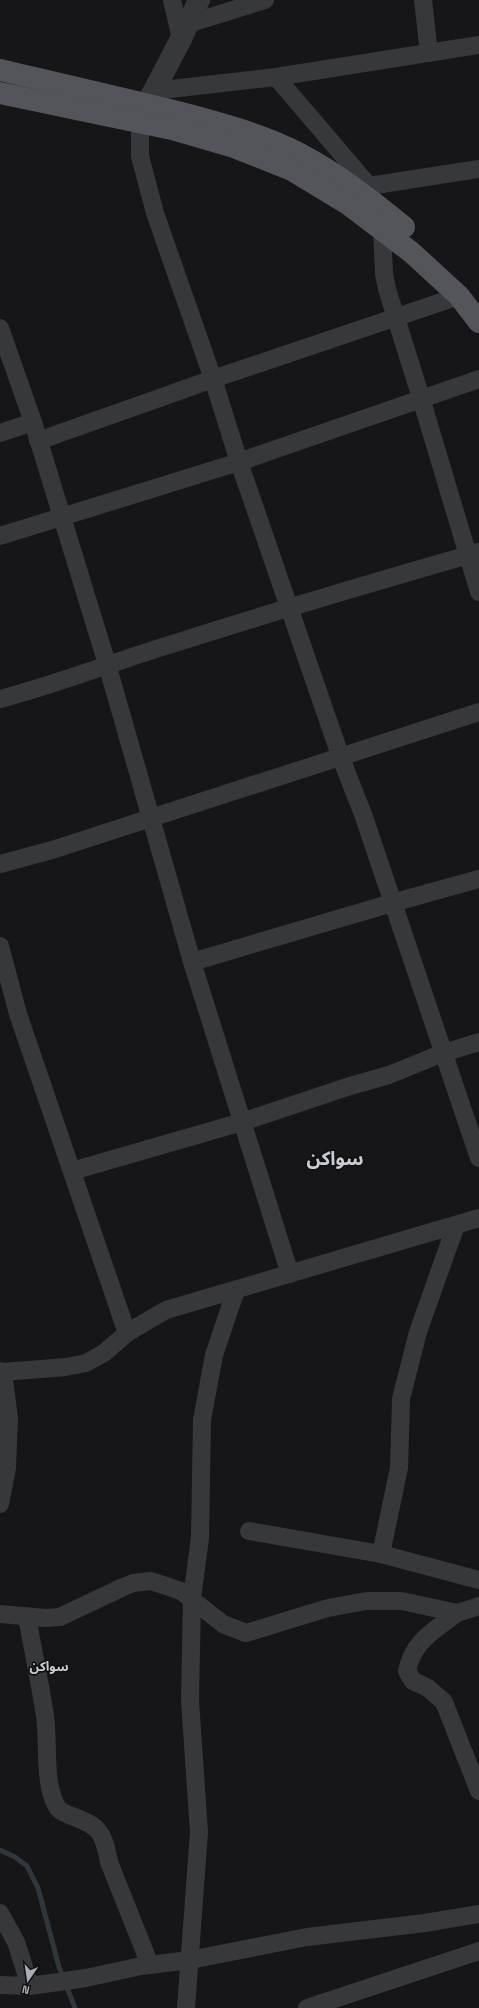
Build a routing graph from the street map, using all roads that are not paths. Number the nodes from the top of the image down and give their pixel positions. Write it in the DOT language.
graph roads {
  1 [pos="172,0"];
  2 [pos="199,0"];
  3 [pos="264,0"];
  4 [pos="422,0"];
  5 [pos="185,32"];
  6 [pos="479,45"];
  7 [pos="429,53"];
  8 [pos="0,70"];
  9 [pos="276,77"];
  10 [pos="0,93"];
  11 [pos="147,106"];
  12 [pos="479,169"];
  13 [pos="360,194"];
  14 [pos="382,229"];
  15 [pos="469,297"];
  16 [pos="396,317"];
  17 [pos="479,322"];
  18 [pos="0,328"];
  19 [pos="214,379"];
  20 [pos="479,379"];
  21 [pos="421,398"];
  22 [pos="32,422"];
  23 [pos="0,433"];
  24 [pos="38,441"];
  25 [pos="239,462"];
  26 [pos="61,516"];
  27 [pos="0,536"];
  28 [pos="474,554"];
  29 [pos="479,592"];
  30 [pos="290,606"];
  31 [pos="107,664"];
  32 [pos="0,699"];
  33 [pos="479,712"];
  34 [pos="341,758"];
  35 [pos="150,818"];
  36 [pos="0,864"];
  37 [pos="479,879"];
  38 [pos="392,903"];
  39 [pos="0,946"];
  40 [pos="192,962"];
  41 [pos="0,1007"];
  42 [pos="18,1014"];
  43 [pos="479,1042"];
  44 [pos="443,1053"];
  45 [pos="242,1122"];
  46 [pos="479,1158"];
  47 [pos="72,1171"];
  48 [pos="479,1218"];
  49 [pos="456,1225"];
  50 [pos="290,1274"];
  51 [pos="236,1290"];
  52 [pos="127,1333"];
  53 [pos="2,1371"];
  54 [pos="0,1504"];
  55 [pos="249,1531"];
  56 [pos="381,1554"];
  57 [pos="479,1580"];
  58 [pos="192,1598"];
  59 [pos="479,1606"];
  60 [pos="457,1613"];
  61 [pos="0,1614"];
  62 [pos="27,1617"];
  63 [pos="479,1791"];
  64 [pos="0,1913"];
  65 [pos="479,1914"];
  66 [pos="479,1951"];
  67 [pos="190,1960"];
  68 [pos="150,1964"];
  69 [pos="0,1985"];
  70 [pos="30,1986"];
  71 [pos="186,2008"];
  72 [pos="307,2008"];
  1 -- 5 [label="street"];
  2 -- 5 [label="street"];
  3 -- 5 [label="street"];
  4 -- 7 [label="street"];
  5 -- 11 [label="street"];
  6 -- 7 [label="street"];
  7 -- 9 [label="street"];
  8 -- 11 [label="main road"];
  9 -- 11 [label="street"];
  9 -- 13 [label="street"];
  10 -- 11 [label="main road"];
  11 -- 13 [label="main road"];
  11 -- 19 [label="street"];
  12 -- 13 [label="street"];
  13 -- 14 [label="main road"];
  13 -- 15 [label="main road"];
  14 -- 15 [label="main road"];
  14 -- 16 [label="street"];
  15 -- 16 [label="street"];
  15 -- 17 [label="main road"];
  16 -- 19 [label="street"];
  16 -- 21 [label="street"];
  18 -- 22 [label="street"];
  19 -- 24 [label="street"];
  19 -- 25 [label="street"];
  20 -- 21 [label="street"];
  21 -- 25 [label="street"];
  21 -- 28 [label="street"];
  22 -- 23 [label="street"];
  22 -- 24 [label="street"];
  24 -- 26 [label="street"];
  25 -- 26 [label="street"];
  25 -- 30 [label="street"];
  26 -- 27 [label="street"];
  26 -- 31 [label="street"];
  28 -- 29 [label="street"];
  28 -- 30 [label="street"];
  30 -- 31 [label="street"];
  30 -- 34 [label="street"];
  31 -- 32 [label="street"];
  31 -- 35 [label="street"];
  33 -- 34 [label="street"];
  34 -- 35 [label="street"];
  34 -- 38 [label="street"];
  35 -- 36 [label="street"];
  35 -- 40 [label="street"];
  37 -- 38 [label="street"];
  38 -- 40 [label="street"];
  38 -- 44 [label="street"];
  39 -- 42 [label="street"];
  40 -- 45 [label="street"];
  41 -- 42 [label="street"];
  42 -- 47 [label="street"];
  43 -- 44 [label="street"];
  44 -- 45 [label="street"];
  44 -- 46 [label="street"];
  45 -- 47 [label="street"];
  45 -- 50 [label="street"];
  47 -- 52 [label="street"];
  48 -- 49 [label="street"];
  49 -- 50 [label="street"];
  49 -- 56 [label="street"];
  50 -- 51 [label="street"];
  51 -- 52 [label="street"];
  51 -- 58 [label="street"];
  52 -- 53 [label="street"];
  53 -- 54 [label="street"];
  55 -- 56 [label="street"];
  56 -- 57 [label="street"];
  58 -- 60 [label="street"];
  58 -- 62 [label="street"];
  58 -- 67 [label="street"];
  59 -- 60 [label="street"];
  60 -- 63 [label="street"];
  61 -- 62 [label="street"];
  62 -- 68 [label="street"];
  64 -- 70 [label="street"];
  65 -- 67 [label="street"];
  66 -- 72 [label="street"];
  67 -- 68 [label="street"];
  67 -- 71 [label="street"];
  68 -- 70 [label="street"];
  69 -- 70 [label="street"];
}
